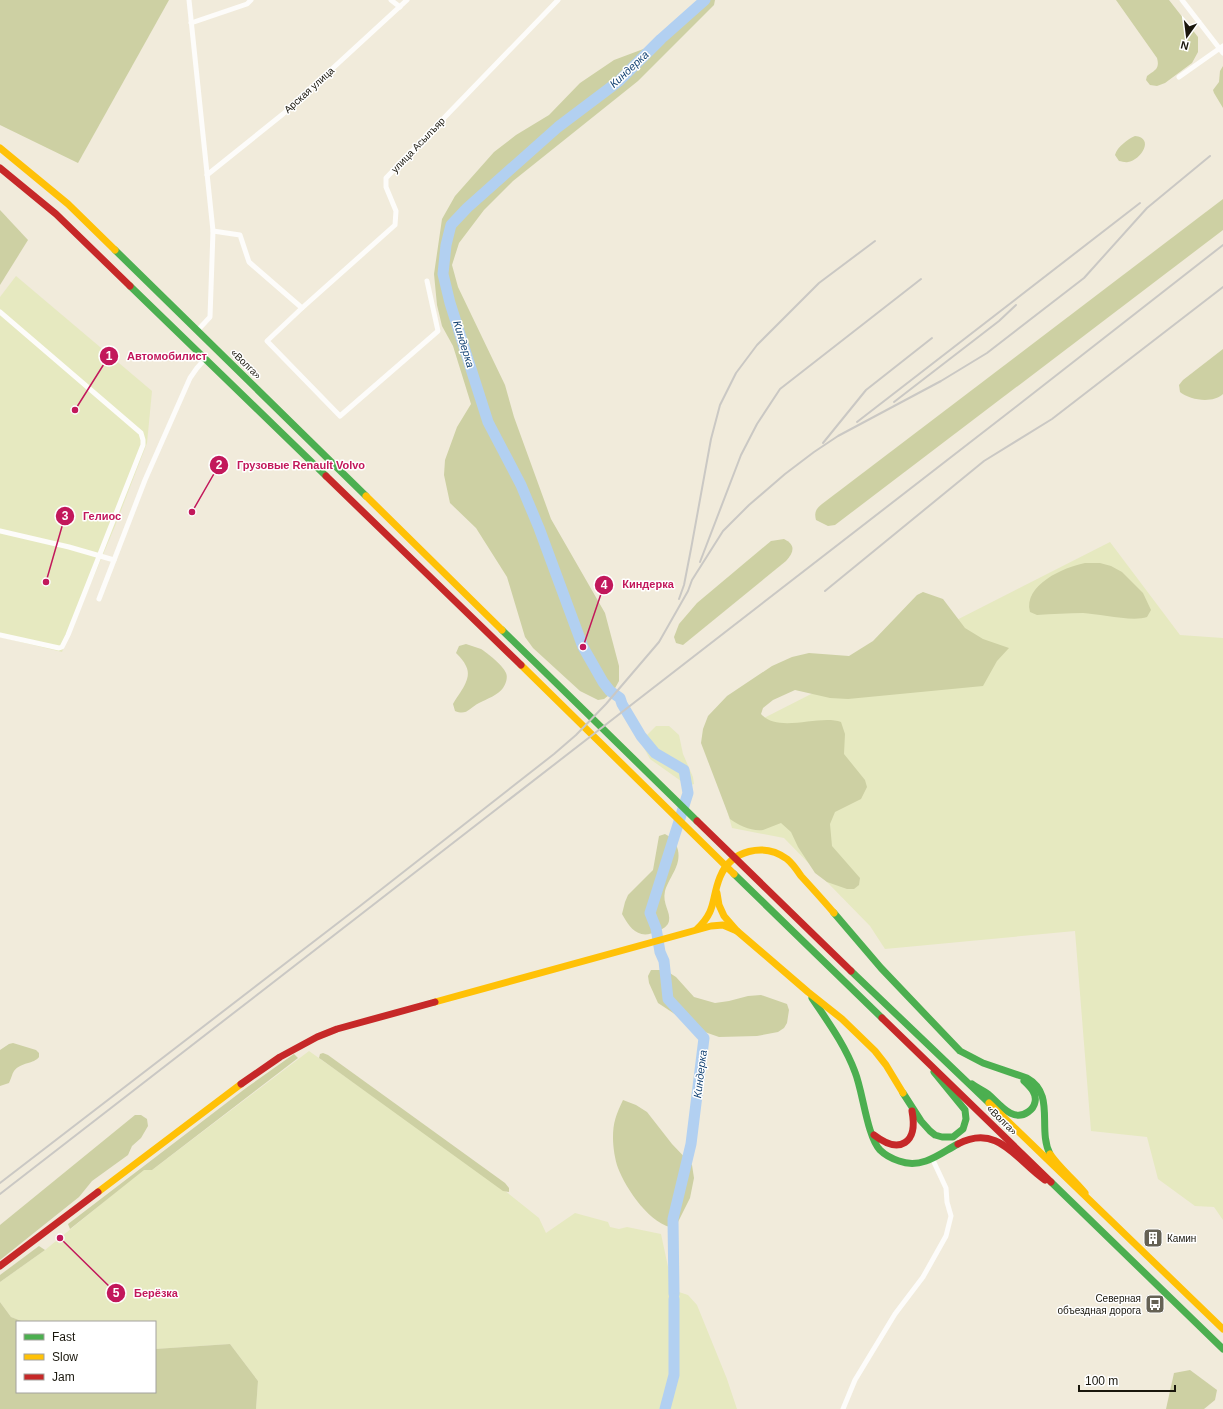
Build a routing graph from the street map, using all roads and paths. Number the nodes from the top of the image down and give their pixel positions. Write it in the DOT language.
graph roads {
  1 [pos="189,0"];
  2 [pos="251,0"];
  3 [pos="391,0"];
  4 [pos="407,0"];
  5 [pos="558,0"];
  6 [pos="1182,0"];
  7 [pos="400,7"];
  8 [pos="191,23"];
  9 [pos="1221,47"];
  10 [pos="1223,53"];
  11 [pos="1179,77"];
  12 [pos="0,148"];
  13 [pos="0,168"];
  14 [pos="208,176"];
  15 [pos="213,231"];
  16 [pos="427,281"];
  17 [pos="302,308"];
  18 [pos="0,312"];
  19 [pos="198,331"];
  20 [pos="205,359"];
  21 [pos="0,531"];
  22 [pos="99,556"];
  23 [pos="114,560"];
  24 [pos="99,599"];
  25 [pos="0,635"];
  26 [pos="716,890"];
  27 [pos="696,930"];
  28 [pos="737,931"];
  29 [pos="808,992"];
  30 [pos="927,1062"];
  31 [pos="1008,1072"];
  32 [pos="966,1081"];
  33 [pos="910,1104"];
  34 [pos="872,1133"];
  35 [pos="932,1158"];
  36 [pos="1052,1183"];
  37 [pos="1088,1199"];
  38 [pos="0,1266"];
  39 [pos="1223,1329"];
  40 [pos="1223,1349"];
  41 [pos="843,1409"];
  1 -- 8 [label="street"];
  2 -- 8 [label="street"];
  3 -- 7 [label="street"];
  4 -- 7 [label="street, Арская улица"];
  5 -- 17 [label="street, улица Асылъяр"];
  6 -- 9 [label="street"];
  7 -- 14 [label="street, Арская улица"];
  8 -- 14 [label="street"];
  9 -- 10 [label="street"];
  9 -- 11 [label="street"];
  12 -- 19 [label="main road, «Волга»"];
  13 -- 20 [label="main road"];
  14 -- 15 [label="street"];
  15 -- 17 [label="street"];
  15 -- 19 [label="street"];
  16 -- 17 [label="street"];
  18 -- 22 [label="street"];
  19 -- 32 [label="main road, «Волга»"];
  20 -- 23 [label="street"];
  20 -- 30 [label="main road, «Волга»"];
  21 -- 22 [label="street"];
  22 -- 23 [label="street"];
  22 -- 25 [label="street"];
  23 -- 24 [label="street"];
  26 -- 27 [label="main road"];
  26 -- 28 [label="main road"];
  26 -- 31 [label="main road"];
  27 -- 28 [label="main road"];
  27 -- 38 [label="main road"];
  28 -- 29 [label="main road"];
  29 -- 33 [label="main road"];
  29 -- 34 [label="main road"];
  30 -- 33 [label="main road"];
  30 -- 36 [label="main road, «Волга»"];
  31 -- 32 [label="main road"];
  31 -- 37 [label="main road"];
  32 -- 37 [label="main road, «Волга»"];
  33 -- 34 [label="main road"];
  34 -- 35 [label="main road"];
  35 -- 36 [label="main road"];
  35 -- 41 [label="street"];
  36 -- 40 [label="main road, «Волга»"];
  37 -- 39 [label="main road, «Волга»"];
}
